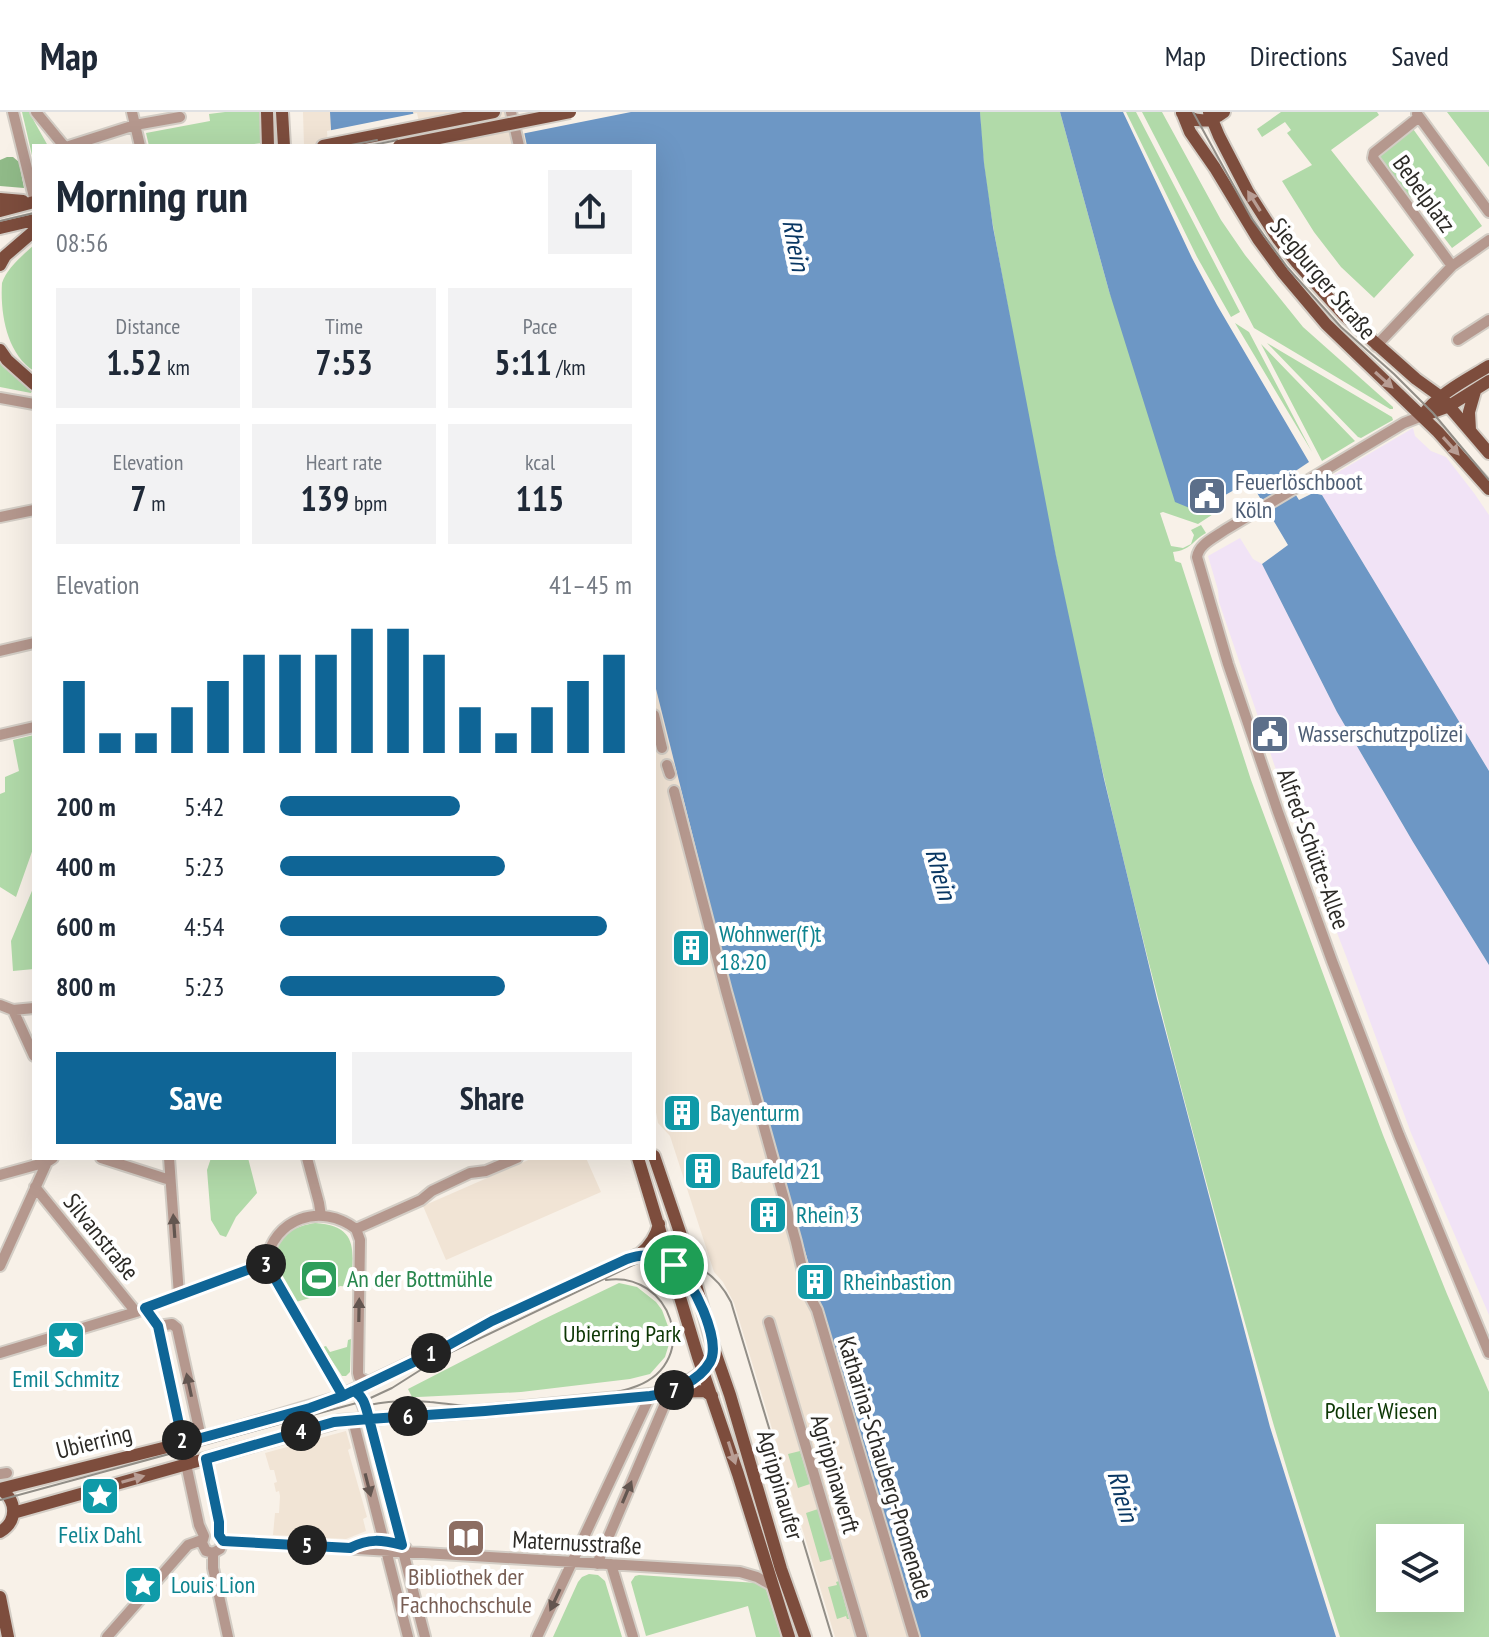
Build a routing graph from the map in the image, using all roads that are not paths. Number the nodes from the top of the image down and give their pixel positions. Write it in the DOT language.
graph roads {
  1 [pos="13,112"];
  2 [pos="36,112"];
  3 [pos="132,112"];
  4 [pos="267,112"];
  5 [pos="282,112"];
  6 [pos="494,112"];
  7 [pos="511,112"];
  8 [pos="570,112"];
  9 [pos="1182,113"];
  10 [pos="1417,114"];
  11 [pos="1216,115"];
  12 [pos="180,117"];
  13 [pos="135,125"];
  14 [pos="64,144"];
  15 [pos="73,144"];
  16 [pos="140,144"];
  17 [pos="268,144"];
  18 [pos="284,144"];
  19 [pos="333,144"];
  20 [pos="409,144"];
  21 [pos="519,144"];
  22 [pos="32,192"];
  23 [pos="32,200"];
  24 [pos="9,202"];
  25 [pos="0,211"];
  26 [pos="1489,212"];
  27 [pos="32,224"];
  28 [pos="32,225"];
  29 [pos="0,228"];
  30 [pos="1489,240"];
  31 [pos="0,265"];
  32 [pos="1452,266"];
  33 [pos="1489,320"];
  34 [pos="1458,340"];
  35 [pos="1376,346"];
  36 [pos="0,350"];
  37 [pos="1489,366"];
  38 [pos="1489,381"];
  39 [pos="32,382"];
  40 [pos="1475,391"];
  41 [pos="0,398"];
  42 [pos="1448,403"];
  43 [pos="32,404"];
  44 [pos="1422,416"];
  45 [pos="1470,430"];
  46 [pos="1489,453"];
  47 [pos="1489,489"];
  48 [pos="32,510"];
  49 [pos="0,517"];
  50 [pos="32,643"];
  51 [pos="0,651"];
  52 [pos="656,723"];
  53 [pos="32,727"];
  54 [pos="0,735"];
  55 [pos="662,748"];
  56 [pos="674,791"];
  57 [pos="0,1005"];
  58 [pos="32,1008"];
  59 [pos="13,1010"];
  60 [pos="32,1052"];
  61 [pos="50,1160"];
  62 [pos="107,1160"];
  63 [pos="169,1160"];
  64 [pos="308,1160"];
  65 [pos="512,1160"];
  66 [pos="639,1160"];
  67 [pos="655,1160"];
  68 [pos="0,1175"];
  69 [pos="170,1180"];
  70 [pos="35,1187"];
  71 [pos="321,1216"];
  72 [pos="675,1220"];
  73 [pos="659,1224"];
  74 [pos="356,1229"];
  75 [pos="640,1254"];
  76 [pos="669,1262"];
  77 [pos="266,1263"];
  78 [pos="0,1266"];
  79 [pos="179,1295"];
  80 [pos="701,1302"];
  81 [pos="141,1310"];
  82 [pos="769,1322"];
  83 [pos="158,1326"];
  84 [pos="713,1346"];
  85 [pos="0,1353"];
  86 [pos="1489,1353"];
  87 [pos="703,1370"];
  88 [pos="369,1383"];
  89 [pos="670,1392"];
  90 [pos="348,1393"];
  91 [pos="650,1396"];
  92 [pos="712,1396"];
  93 [pos="369,1419"];
  94 [pos="353,1420"];
  95 [pos="201,1438"];
  96 [pos="183,1443"];
  97 [pos="206,1459"];
  98 [pos="186,1464"];
  99 [pos="0,1489"];
  100 [pos="13,1513"];
  101 [pos="0,1532"];
  102 [pos="203,1538"];
  103 [pos="221,1538"];
  104 [pos="384,1545"];
  105 [pos="406,1550"];
  106 [pos="762,1552"];
  107 [pos="213,1553"];
  108 [pos="572,1563"];
  109 [pos="597,1564"];
  110 [pos="611,1564"];
  111 [pos="740,1572"];
  112 [pos="773,1586"];
  113 [pos="0,1597"];
  114 [pos="784,1621"];
  115 [pos="800,1622"];
  116 [pos="8,1637"];
  117 [pos="107,1637"];
  118 [pos="228,1637"];
  119 [pos="408,1637"];
  120 [pos="425,1637"];
  121 [pos="537,1637"];
  122 [pos="633,1637"];
  123 [pos="789,1637"];
  124 [pos="805,1637"];
  125 [pos="862,1637"];
  126 [pos="914,1637"];
  1 -- 22 [label="street"];
  2 -- 14 [label="street"];
  3 -- 13 [label="street"];
  4 -- 17 [label="main road"];
  5 -- 18 [label="main road"];
  6 -- 19 [label="main road"];
  7 -- 21 [label="street"];
  8 -- 20 [label="main road, bridge"];
  9 -- 11 [label="main road"];
  9 -- 44 [label="main road, Siegburger Straße, one-way"];
  10 -- 26 [label="street, Bebelplatz"];
  10 -- 32 [label="street, Bebelplatz"];
  35 -- 11 [label="main road, Siegburger Straße, one-way"];
  12 -- 13 [label="street"];
  13 -- 15 [label="street"];
  13 -- 16 [label="street"];
  23 -- 24 [label="main road"];
  24 -- 25 [label="main road"];
  27 -- 29 [label="main road"];
  28 -- 31 [label="main road"];
  30 -- 32 [label="street"];
  32 -- 35 [label="street"];
  33 -- 34 [label="street"];
  35 -- 42 [label="main road, Siegburger Straße"];
  36 -- 39 [label="main road"];
  37 -- 42 [label="main road"];
  38 -- 40 [label="main road"];
  40 -- 42 [label="main road"];
  40 -- 45 [label="main road"];
  41 -- 43 [label="street"];
  42 -- 44 [label="main road"];
  42 -- 45 [label="main road, Siegburger Straße"];
  44 -- 47 [label="main road, Siegburger Straße, one-way"];
  44 -- 86 [label="street, Alfred-Schütte-Allee"];
  45 -- 46 [label="main road, Siegburger Straße"];
  48 -- 49 [label="street"];
  50 -- 51 [label="street"];
  52 -- 55 [label="street"];
  53 -- 54 [label="street"];
  56 -- 126 [label="street, Katharina-Schauberg-Promenade"];
  57 -- 59 [label="street"];
  58 -- 59 [label="street"];
  59 -- 60 [label="street"];
  61 -- 68 [label="street"];
  61 -- 70 [label="street"];
  62 -- 69 [label="street"];
  63 -- 69 [label="street"];
  64 -- 71 [label="street"];
  65 -- 74 [label="street"];
  66 -- 73 [label="main road, Agrippinaufer"];
  67 -- 72 [label="main road, Agrippinaufer"];
  79 -- 69 [label="street, one-way"];
  70 -- 78 [label="street"];
  70 -- 81 [label="street, Silvanstraße"];
  71 -- 74 [label="street"];
  71 -- 77 [label="street"];
  72 -- 73 [label="main road"];
  72 -- 80 [label="main road, Agrippinaufer"];
  73 -- 75 [label="main road"];
  73 -- 76 [label="main road, Agrippinaufer"];
  88 -- 74 [label="street, one-way"];
  75 -- 76 [label="main road"];
  75 -- 88 [label="main road, Ubierring"];
  76 -- 80 [label="main road"];
  76 -- 87 [label="main road, Agrippinaufer"];
  77 -- 79 [label="street"];
  77 -- 90 [label="street"];
  79 -- 81 [label="street"];
  80 -- 84 [label="main road, Agrippinaufer"];
  81 -- 83 [label="street, Silvanstraße"];
  81 -- 85 [label="street"];
  82 -- 125 [label="street, Agrippinawerft"];
  95 -- 83 [label="street, one-way"];
  83 -- 96 [label="street"];
  84 -- 87 [label="main road"];
  84 -- 115 [label="main road, Agrippinaufer"];
  87 -- 89 [label="main road"];
  87 -- 92 [label="main road, Agrippinaufer"];
  88 -- 90 [label="main road, Ubierring"];
  89 -- 91 [label="main road, Ubierring"];
  89 -- 92 [label="main road"];
  109 -- 89 [label="street, one-way"];
  90 -- 93 [label="main road"];
  90 -- 95 [label="main road, Ubierring"];
  91 -- 93 [label="main road, Ubierring"];
  91 -- 108 [label="street"];
  92 -- 106 [label="main road, Agrippinaufer, one-way"];
  93 -- 94 [label="main road, Ubierring"];
  93 -- 105 [label="street"];
  94 -- 97 [label="main road, Ubierring"];
  94 -- 104 [label="street, one-way"];
  95 -- 96 [label="main road, Ubierring"];
  96 -- 99 [label="main road, Ubierring"];
  97 -- 98 [label="main road, Ubierring"];
  97 -- 103 [label="street"];
  100 -- 98 [label="main road, Ubierring, one-way"];
  98 -- 102 [label="street"];
  99 -- 100 [label="main road"];
  100 -- 101 [label="main road"];
  102 -- 103 [label="street"];
  102 -- 107 [label="street"];
  102 -- 117 [label="street"];
  103 -- 104 [label="street, Maternusstraße"];
  103 -- 107 [label="street"];
  104 -- 105 [label="street, Maternusstraße"];
  104 -- 119 [label="street"];
  105 -- 108 [label="street, Maternusstraße"];
  105 -- 120 [label="street"];
  106 -- 111 [label="street"];
  106 -- 112 [label="main road, Agrippinaufer"];
  107 -- 118 [label="street"];
  108 -- 109 [label="street, Maternusstraße"];
  108 -- 121 [label="street, one-way"];
  109 -- 110 [label="street, Maternusstraße"];
  110 -- 111 [label="street, Maternusstraße"];
  110 -- 122 [label="street"];
  111 -- 112 [label="street, Maternusstraße"];
  112 -- 114 [label="main road, Agrippinaufer"];
  113 -- 116 [label="main road"];
  114 -- 115 [label="main road"];
  114 -- 123 [label="main road, Agrippinaufer"];
  115 -- 124 [label="main road, Agrippinaufer"];
}
